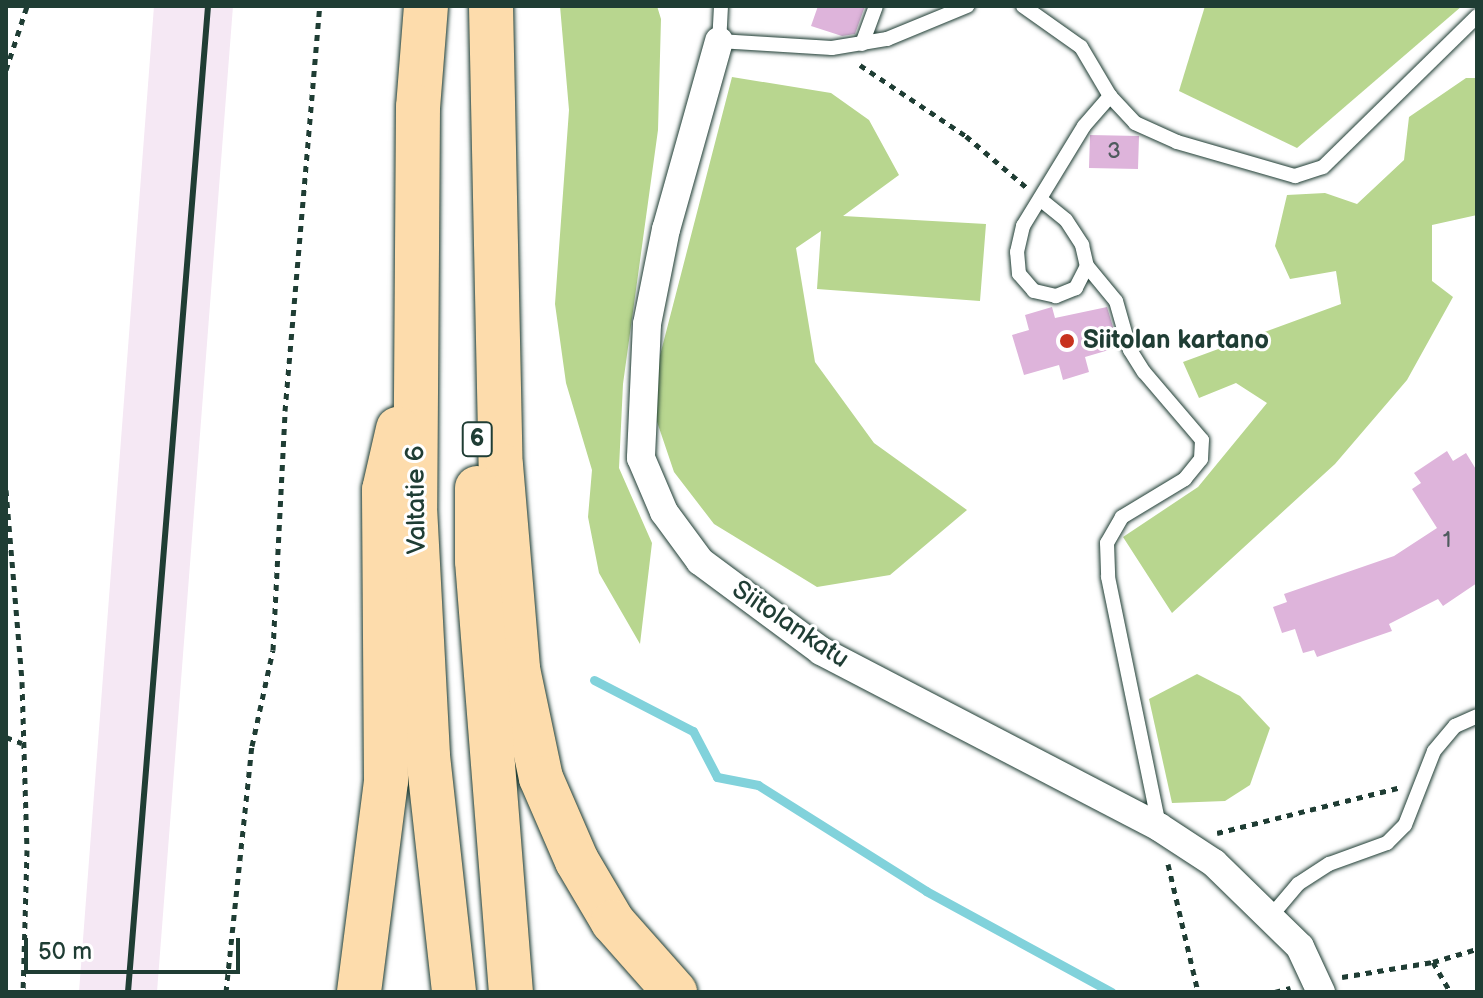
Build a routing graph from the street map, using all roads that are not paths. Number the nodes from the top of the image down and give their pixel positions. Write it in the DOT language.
graph roads {
  1 [pos="426,6"];
  2 [pos="490,6"];
  3 [pos="721,6"];
  4 [pos="876,6"];
  5 [pos="967,6"];
  6 [pos="1023,6"];
  7 [pos="1477,16"];
  8 [pos="719,41"];
  9 [pos="862,44"];
  10 [pos="1110,96"];
  11 [pos="1040,199"];
  12 [pos="1087,266"];
  13 [pos="416,349"];
  14 [pos="1477,716"];
  15 [pos="1170,834"];
  16 [pos="1271,916"];
  17 [pos="1320,986"];
  18 [pos="359,992"];
  19 [pos="454,992"];
  20 [pos="511,992"];
  21 [pos="675,992"];
  1 -- 13 [label="highway, Valtatie 6"];
  2 -- 20 [label="highway, 6"];
  2 -- 21 [label="highway"];
  3 -- 8 [label="lane"];
  4 -- 9 [label="lane"];
  5 -- 9 [label="lane"];
  6 -- 10 [label="lane"];
  7 -- 10 [label="lane"];
  8 -- 9 [label="lane"];
  8 -- 15 [label="street, Siitolankatu"];
  10 -- 11 [label="lane"];
  11 -- 12 [label="lane"];
  11 -- 12 [label="lane"];
  12 -- 15 [label="lane"];
  13 -- 18 [label="highway"];
  13 -- 19 [label="highway, Valtatie 6"];
  14 -- 16 [label="lane"];
  15 -- 16 [label="street, Siitolankatu"];
  16 -- 17 [label="street, Siitolankatu"];
}
